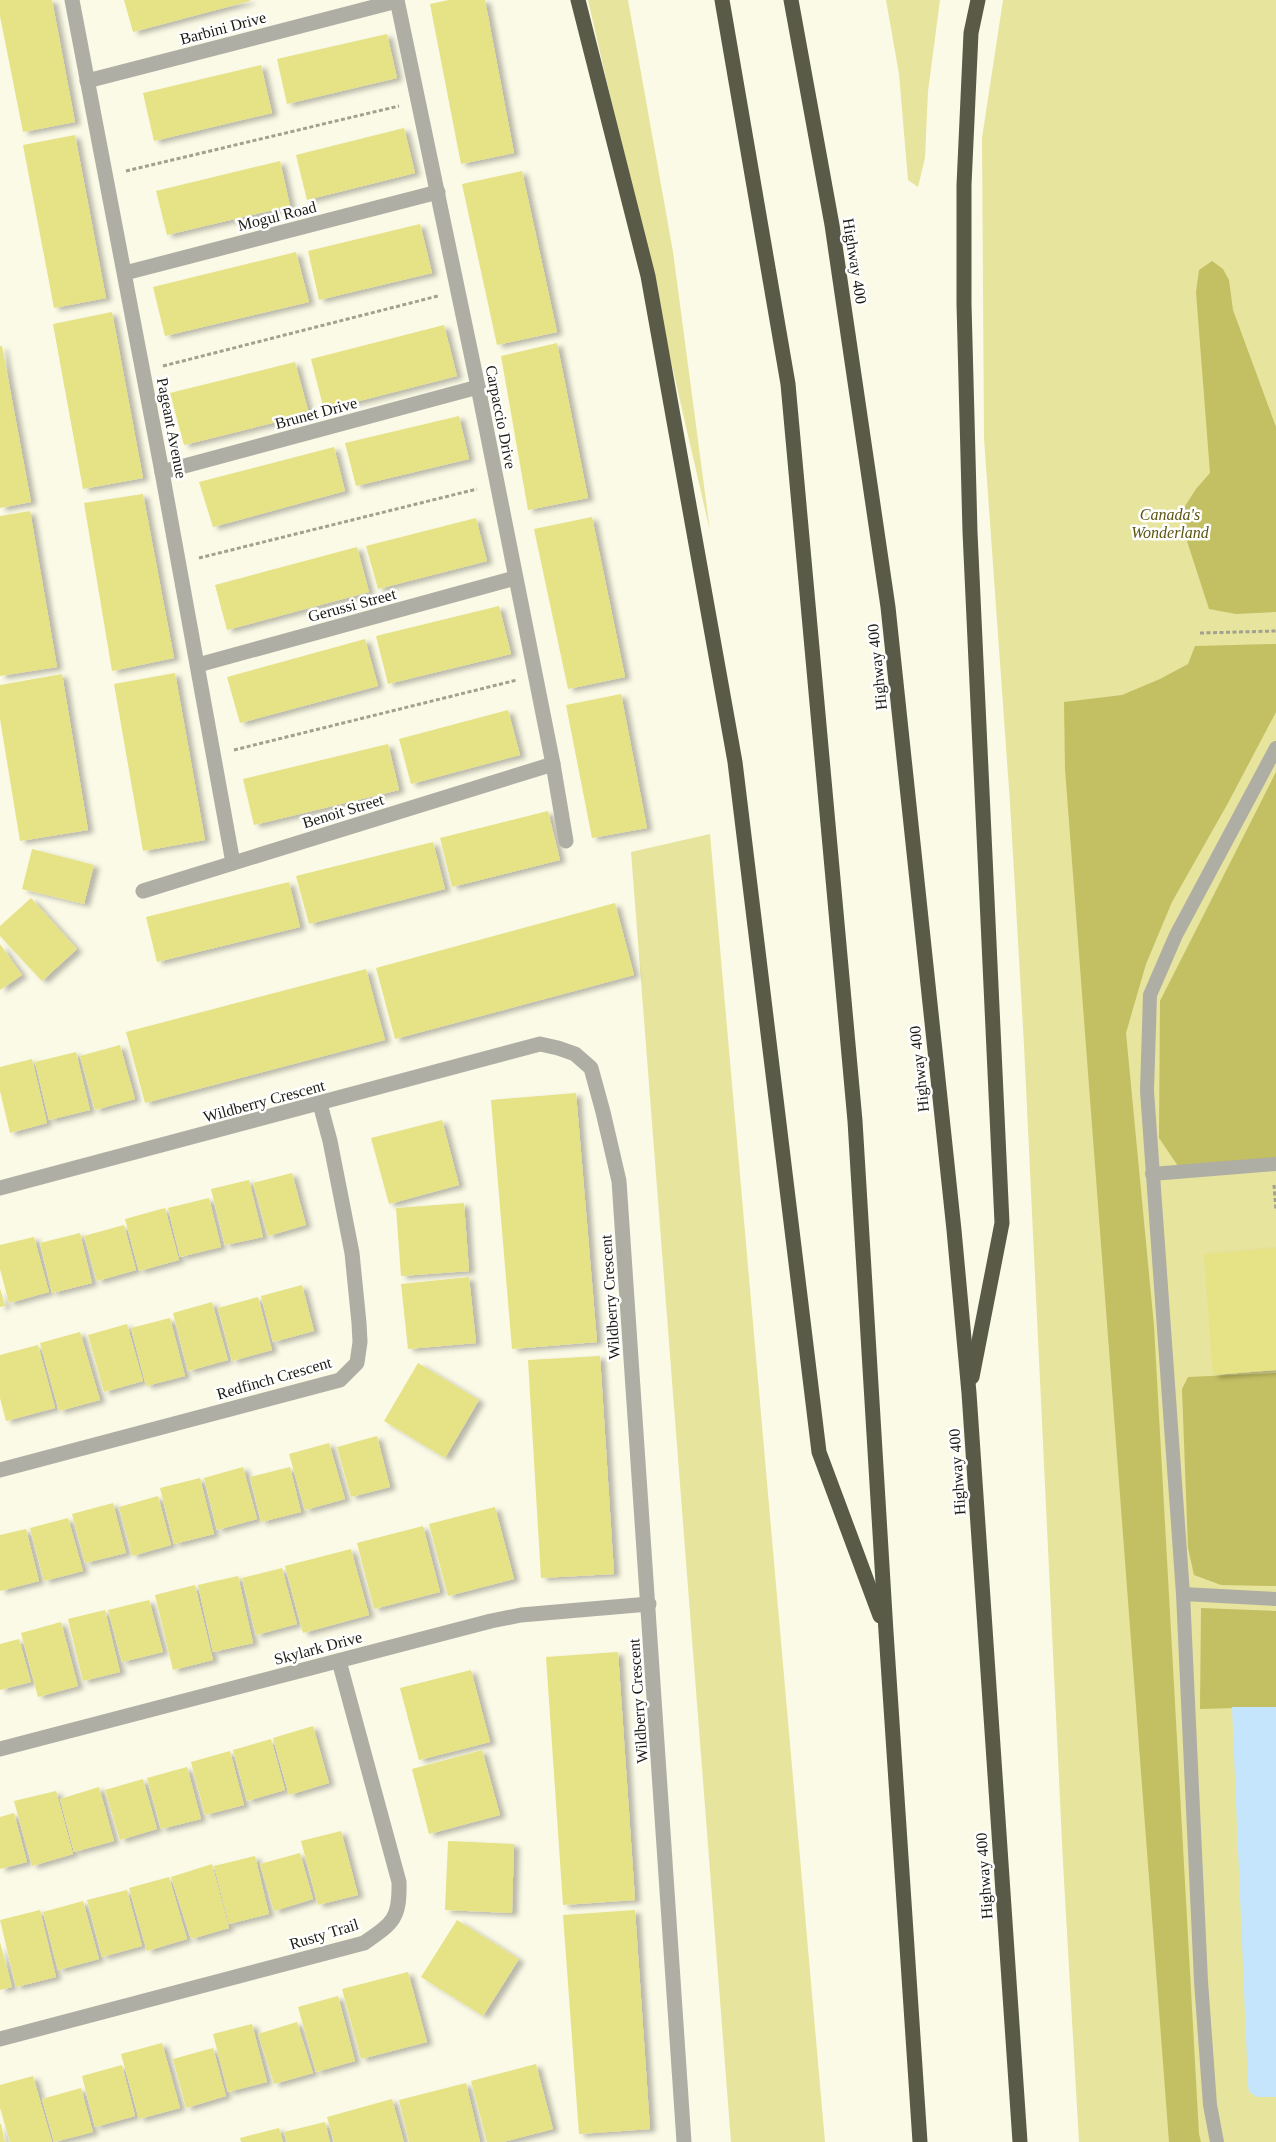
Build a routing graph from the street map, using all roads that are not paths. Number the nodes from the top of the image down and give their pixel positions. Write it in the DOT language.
graph roads {
  1 [pos="72,0"];
  2 [pos="397,0"];
  3 [pos="578,0"];
  4 [pos="722,0"];
  5 [pos="792,0"];
  6 [pos="978,0"];
  7 [pos="87,81"];
  8 [pos="438,192"];
  9 [pos="125,273"];
  10 [pos="478,387"];
  11 [pos="162,472"];
  12 [pos="515,578"];
  13 [pos="198,665"];
  14 [pos="1276,748"];
  15 [pos="553,764"];
  16 [pos="566,841"];
  17 [pos="233,863"];
  18 [pos="142,891"];
  19 [pos="320,1104"];
  20 [pos="1274,1164"];
  21 [pos="1152,1174"];
  22 [pos="0,1188"];
  23 [pos="969,1394"];
  24 [pos="0,1470"];
  25 [pos="1183,1594"];
  26 [pos="1276,1598"];
  27 [pos="649,1604"];
  28 [pos="886,1632"];
  29 [pos="339,1661"];
  30 [pos="0,1748"];
  31 [pos="0,2039"];
  32 [pos="684,2142"];
  33 [pos="920,2142"];
  34 [pos="1020,2142"];
  35 [pos="1217,2142"];
  1 -- 7 [label="street, Pageant Avenue"];
  2 -- 7 [label="street, Barbini Drive"];
  2 -- 8 [label="street, Carpaccio Drive"];
  3 -- 28 [label="highway"];
  4 -- 28 [label="highway"];
  5 -- 23 [label="highway, Highway 400"];
  6 -- 23 [label="highway"];
  7 -- 9 [label="street, Pageant Avenue"];
  8 -- 9 [label="street, Mogul Road"];
  8 -- 10 [label="street, Carpaccio Drive"];
  9 -- 11 [label="street, Pageant Avenue"];
  10 -- 11 [label="street, Brunet Drive"];
  10 -- 12 [label="street, Carpaccio Drive"];
  11 -- 13 [label="street, Pageant Avenue"];
  12 -- 13 [label="street, Gerussi Street"];
  12 -- 15 [label="street, Carpaccio Drive"];
  13 -- 17 [label="street, Pageant Avenue"];
  14 -- 21 [label="lane"];
  15 -- 16 [label="street, Carpaccio Drive"];
  15 -- 17 [label="street, Benoit Street"];
  17 -- 18 [label="street, Benoit Street"];
  19 -- 22 [label="street, Wildberry Crescent"];
  19 -- 24 [label="street, Redfinch Crescent"];
  19 -- 27 [label="street, Wildberry Crescent"];
  20 -- 21 [label="lane"];
  21 -- 25 [label="lane"];
  23 -- 34 [label="highway, Highway 400"];
  25 -- 26 [label="lane"];
  25 -- 35 [label="lane"];
  27 -- 29 [label="street, Skylark Drive"];
  27 -- 32 [label="street, Wildberry Crescent"];
  28 -- 33 [label="highway"];
  29 -- 30 [label="street, Skylark Drive"];
  29 -- 31 [label="street, Rusty Trail"];
}
